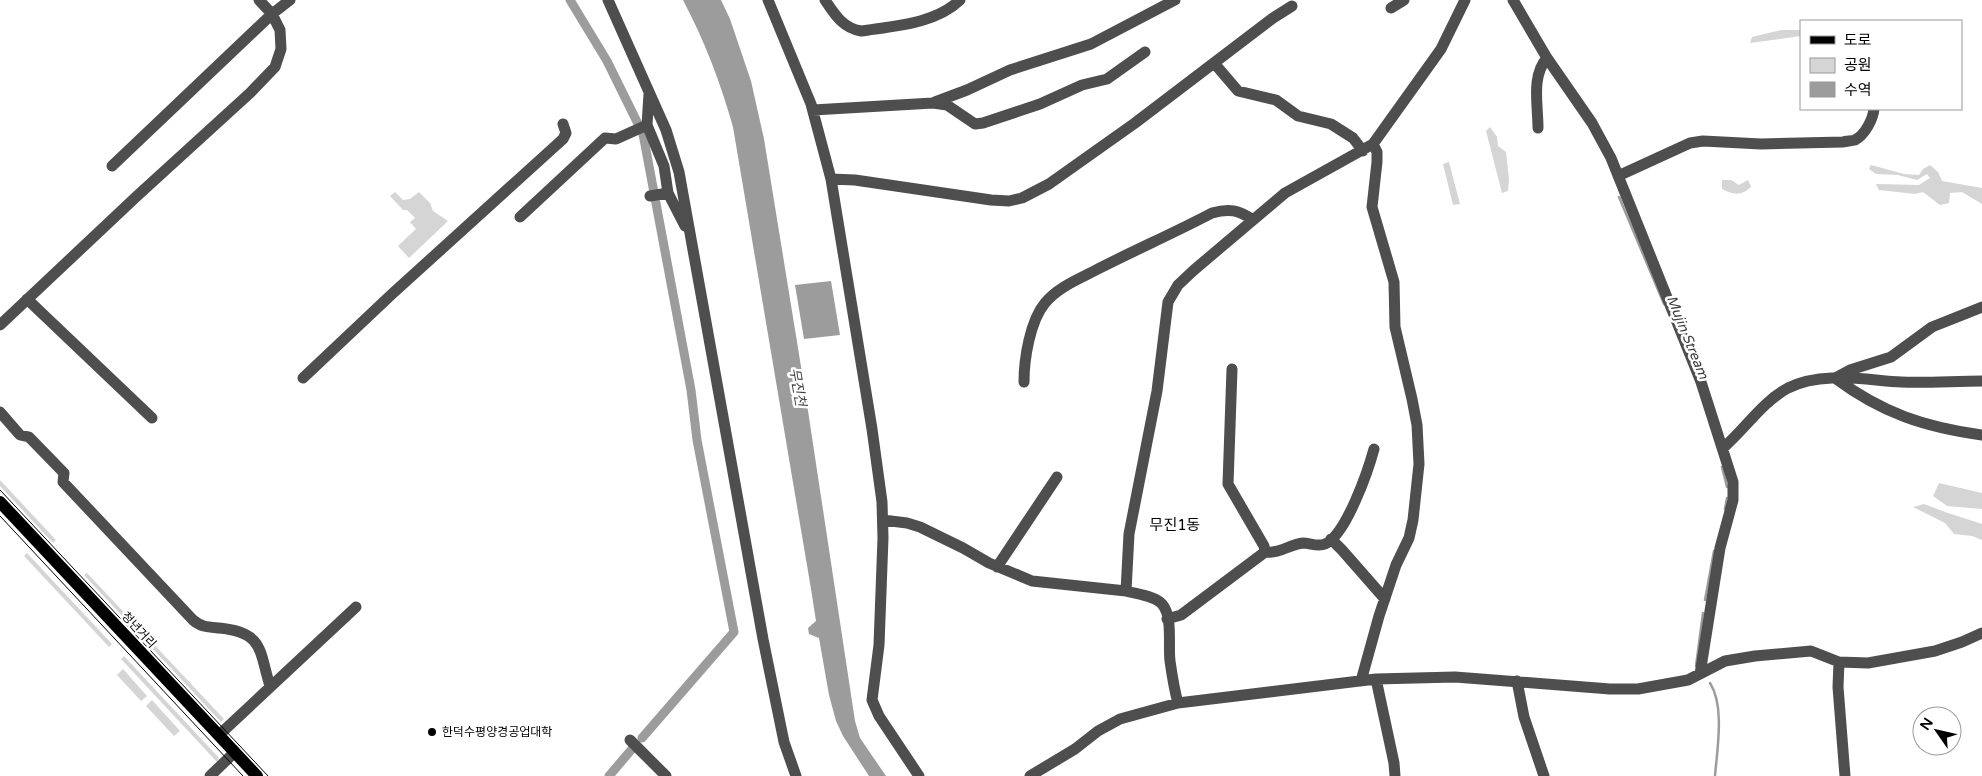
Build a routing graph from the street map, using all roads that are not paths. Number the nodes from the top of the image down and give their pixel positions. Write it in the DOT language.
graph roads {
  1 [pos="259,0"];
  2 [pos="290,0"];
  3 [pos="608,0"];
  4 [pos="768,0"];
  5 [pos="825,0"];
  6 [pos="960,0"];
  7 [pos="1175,0"];
  8 [pos="1404,0"];
  9 [pos="1465,0"];
  10 [pos="1513,0"];
  11 [pos="1292,6"];
  12 [pos="1391,8"];
  13 [pos="272,14"];
  14 [pos="1146,52"];
  15 [pos="1547,58"];
  16 [pos="1214,63"];
  17 [pos="649,90"];
  18 [pos="933,103"];
  19 [pos="813,110"];
  20 [pos="1874,110"];
  21 [pos="563,124"];
  22 [pos="642,126"];
  23 [pos="1538,128"];
  24 [pos="1368,148"];
  25 [pos="112,166"];
  26 [pos="1618,176"];
  27 [pos="831,178"];
  28 [pos="665,194"];
  29 [pos="650,196"];
  30 [pos="520,217"];
  31 [pos="1253,220"];
  32 [pos="690,237"];
  33 [pos="384,284"];
  34 [pos="392,294"];
  35 [pos="27,299"];
  36 [pos="1982,307"];
  37 [pos="0,325"];
  38 [pos="1232,369"];
  39 [pos="303,378"];
  40 [pos="1834,378"];
  41 [pos="1982,381"];
  42 [pos="1024,382"];
  43 [pos="0,412"];
  44 [pos="152,418"];
  45 [pos="1982,435"];
  46 [pos="1723,448"];
  47 [pos="1374,449"];
  48 [pos="1057,477"];
  49 [pos="0,502"];
  50 [pos="883,520"];
  51 [pos="1331,540"];
  52 [pos="1266,552"];
  53 [pos="997,567"];
  54 [pos="1126,591"];
  55 [pos="1385,599"];
  56 [pos="356,608"];
  57 [pos="1167,619"];
  58 [pos="1982,633"];
  59 [pos="1839,662"];
  60 [pos="1700,674"];
  61 [pos="1376,680"];
  62 [pos="1361,681"];
  63 [pos="1517,681"];
  64 [pos="270,686"];
  65 [pos="1178,703"];
  66 [pos="219,735"];
  67 [pos="630,740"];
  68 [pos="235,752"];
  69 [pos="210,776"];
  70 [pos="257,776"];
  71 [pos="666,776"];
  72 [pos="796,776"];
  73 [pos="919,776"];
  74 [pos="1030,776"];
  75 [pos="1395,776"];
  76 [pos="1544,776"];
  77 [pos="1845,776"];
  1 -- 13 [label="street"];
  2 -- 13 [label="street"];
  3 -- 17 [label="street"];
  4 -- 19 [label="street"];
  5 -- 6 [label="street"];
  7 -- 18 [label="street"];
  8 -- 12 [label="street"];
  9 -- 24 [label="street"];
  10 -- 15 [label="street"];
  11 -- 16 [label="street"];
  13 -- 25 [label="street"];
  13 -- 35 [label="street"];
  14 -- 18 [label="street"];
  15 -- 23 [label="street"];
  15 -- 26 [label="street"];
  16 -- 24 [label="street"];
  16 -- 27 [label="street"];
  17 -- 22 [label="street"];
  17 -- 32 [label="street"];
  18 -- 19 [label="street"];
  19 -- 27 [label="street"];
  20 -- 26 [label="street"];
  21 -- 34 [label="street"];
  22 -- 28 [label="street"];
  22 -- 30 [label="street"];
  24 -- 31 [label="street"];
  24 -- 55 [label="street"];
  26 -- 46 [label="street"];
  27 -- 50 [label="street"];
  28 -- 29 [label="street"];
  28 -- 32 [label="street"];
  31 -- 42 [label="street"];
  31 -- 54 [label="street"];
  32 -- 72 [label="street"];
  33 -- 34 [label="street"];
  34 -- 39 [label="street"];
  35 -- 37 [label="street"];
  35 -- 44 [label="street"];
  36 -- 40 [label="street"];
  38 -- 52 [label="street"];
  40 -- 41 [label="street"];
  40 -- 45 [label="street"];
  40 -- 46 [label="street"];
  43 -- 64 [label="street"];
  46 -- 60 [label="street"];
  47 -- 51 [label="street"];
  48 -- 53 [label="street"];
  49 -- 66 [label="main road, 청년거리"];
  50 -- 53 [label="street"];
  50 -- 73 [label="street"];
  51 -- 52 [label="street"];
  51 -- 55 [label="street"];
  52 -- 57 [label="street"];
  53 -- 54 [label="street"];
  54 -- 57 [label="street"];
  55 -- 62 [label="street"];
  56 -- 64 [label="street"];
  57 -- 65 [label="street"];
  58 -- 59 [label="street"];
  59 -- 60 [label="street"];
  59 -- 77 [label="street"];
  60 -- 63 [label="street"];
  61 -- 62 [label="street"];
  61 -- 63 [label="street"];
  61 -- 75 [label="street"];
  62 -- 65 [label="street"];
  63 -- 76 [label="street"];
  64 -- 66 [label="street"];
  65 -- 74 [label="street"];
  66 -- 68 [label="main road, 청년거리"];
  67 -- 71 [label="street"];
  68 -- 69 [label="street"];
  68 -- 70 [label="main road, 청년거리"];
}
